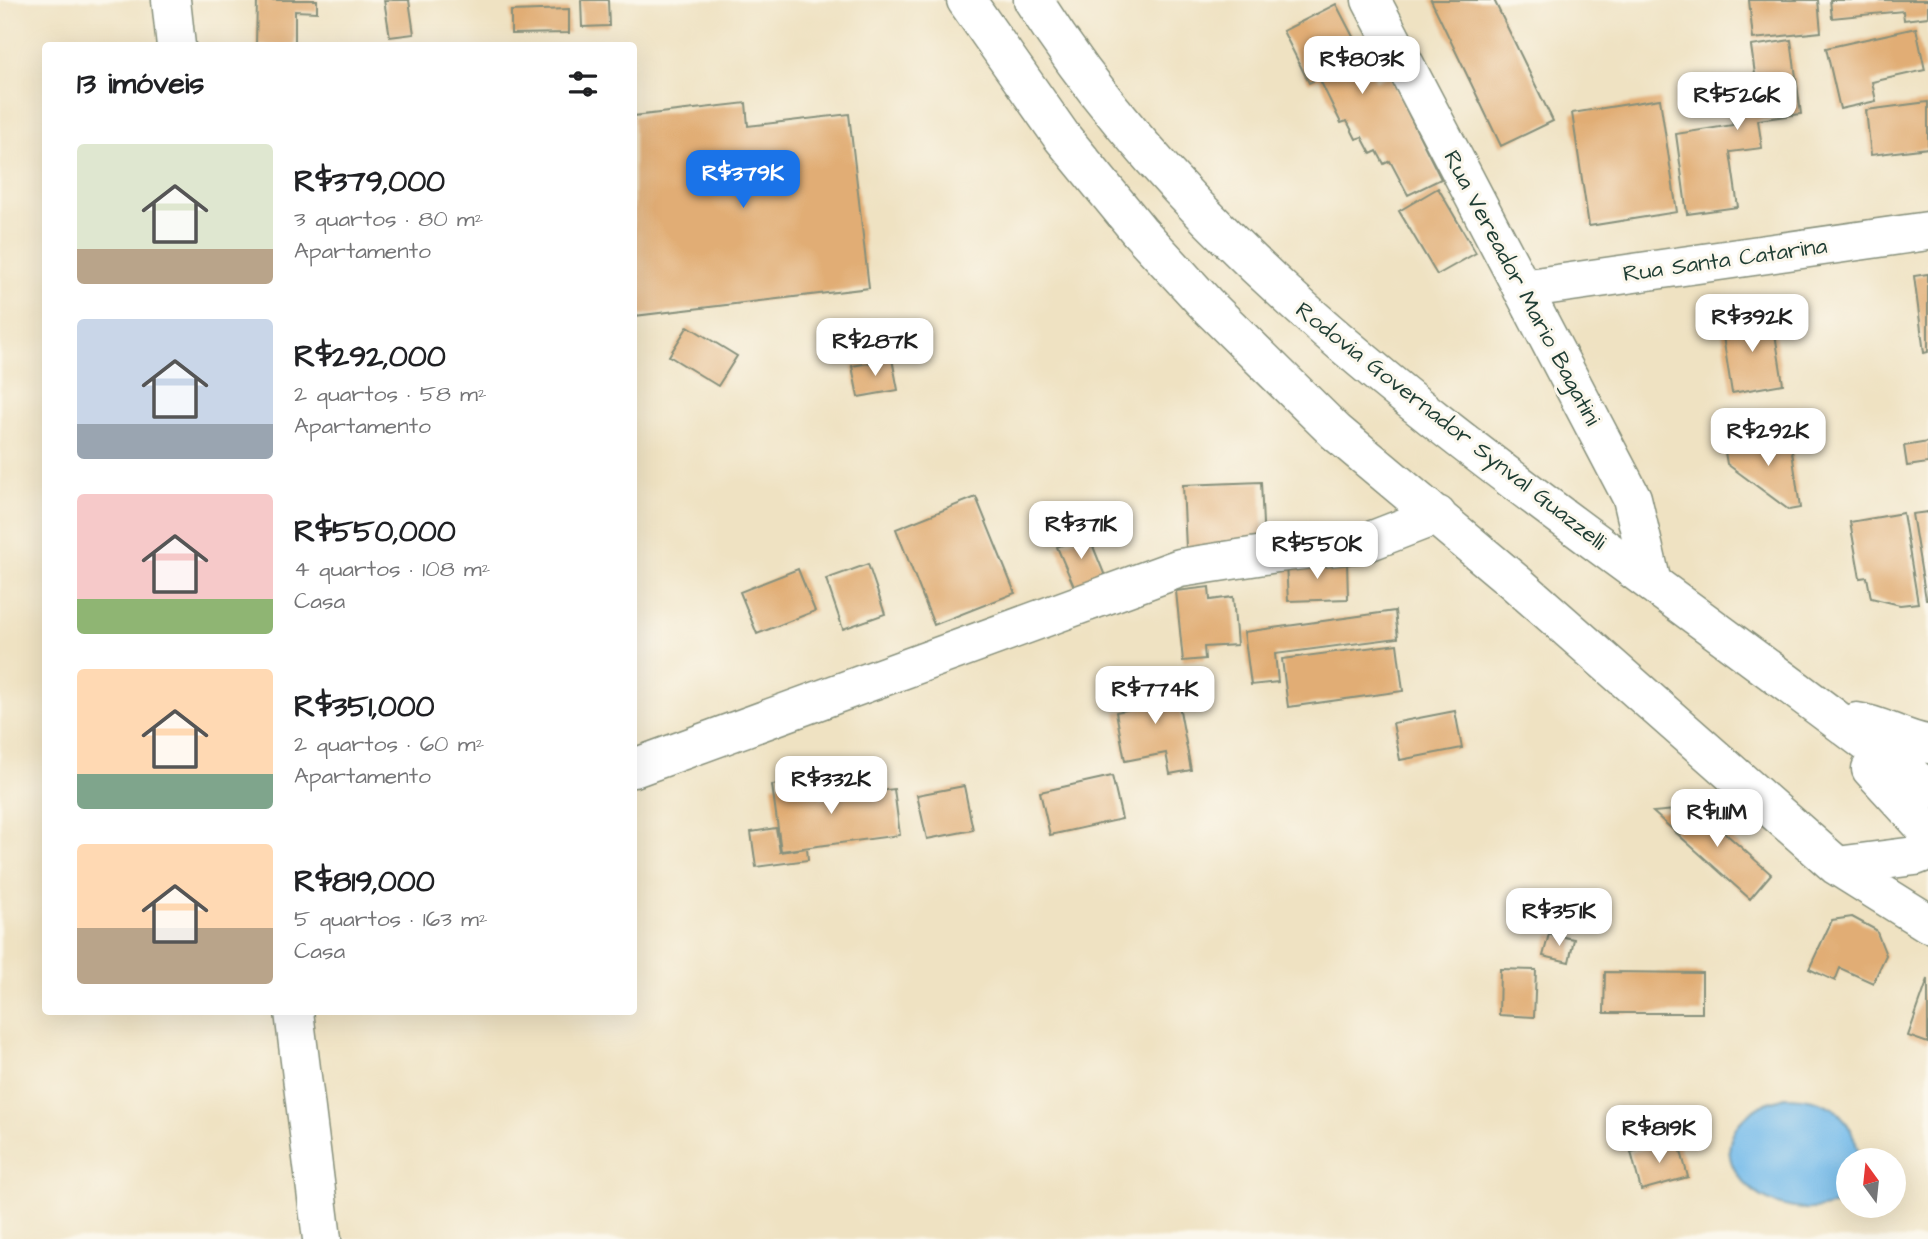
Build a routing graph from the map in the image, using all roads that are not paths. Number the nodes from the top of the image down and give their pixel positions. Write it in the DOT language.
graph roads {
  1 [pos="171,0"];
  2 [pos="966,0"];
  3 [pos="1033,0"];
  4 [pos="1371,0"];
  5 [pos="176,42"];
  6 [pos="1928,231"];
  7 [pos="1522,289"];
  8 [pos="1437,515"];
  9 [pos="1652,583"];
  10 [pos="1836,719"];
  11 [pos="1928,744"];
  12 [pos="637,767"];
  13 [pos="1928,789"];
  14 [pos="1928,831"];
  15 [pos="1928,851"];
  16 [pos="1837,866"];
  17 [pos="1928,923"];
  18 [pos="294,1015"];
  19 [pos="322,1239"];
  1 -- 5 [label="street"];
  2 -- 8 [label="street"];
  3 -- 9 [label="street, Rodovia Governador Synval Guazzelli"];
  4 -- 7 [label="street, Rua Vereador Mario Bagatini"];
  6 -- 7 [label="street, Rua Santa Catarina"];
  7 -- 9 [label="street, Rua Vereador Mario Bagatini"];
  8 -- 12 [label="street"];
  8 -- 16 [label="street"];
  9 -- 10 [label="street, Rodovia Governador Synval Guazzelli"];
  10 -- 11 [label="street"];
  10 -- 13 [label="street, Rodovia Governador Synval Guazzelli"];
  10 -- 14 [label="street"];
  15 -- 16 [label="street"];
  16 -- 17 [label="street"];
  18 -- 19 [label="street"];
}
